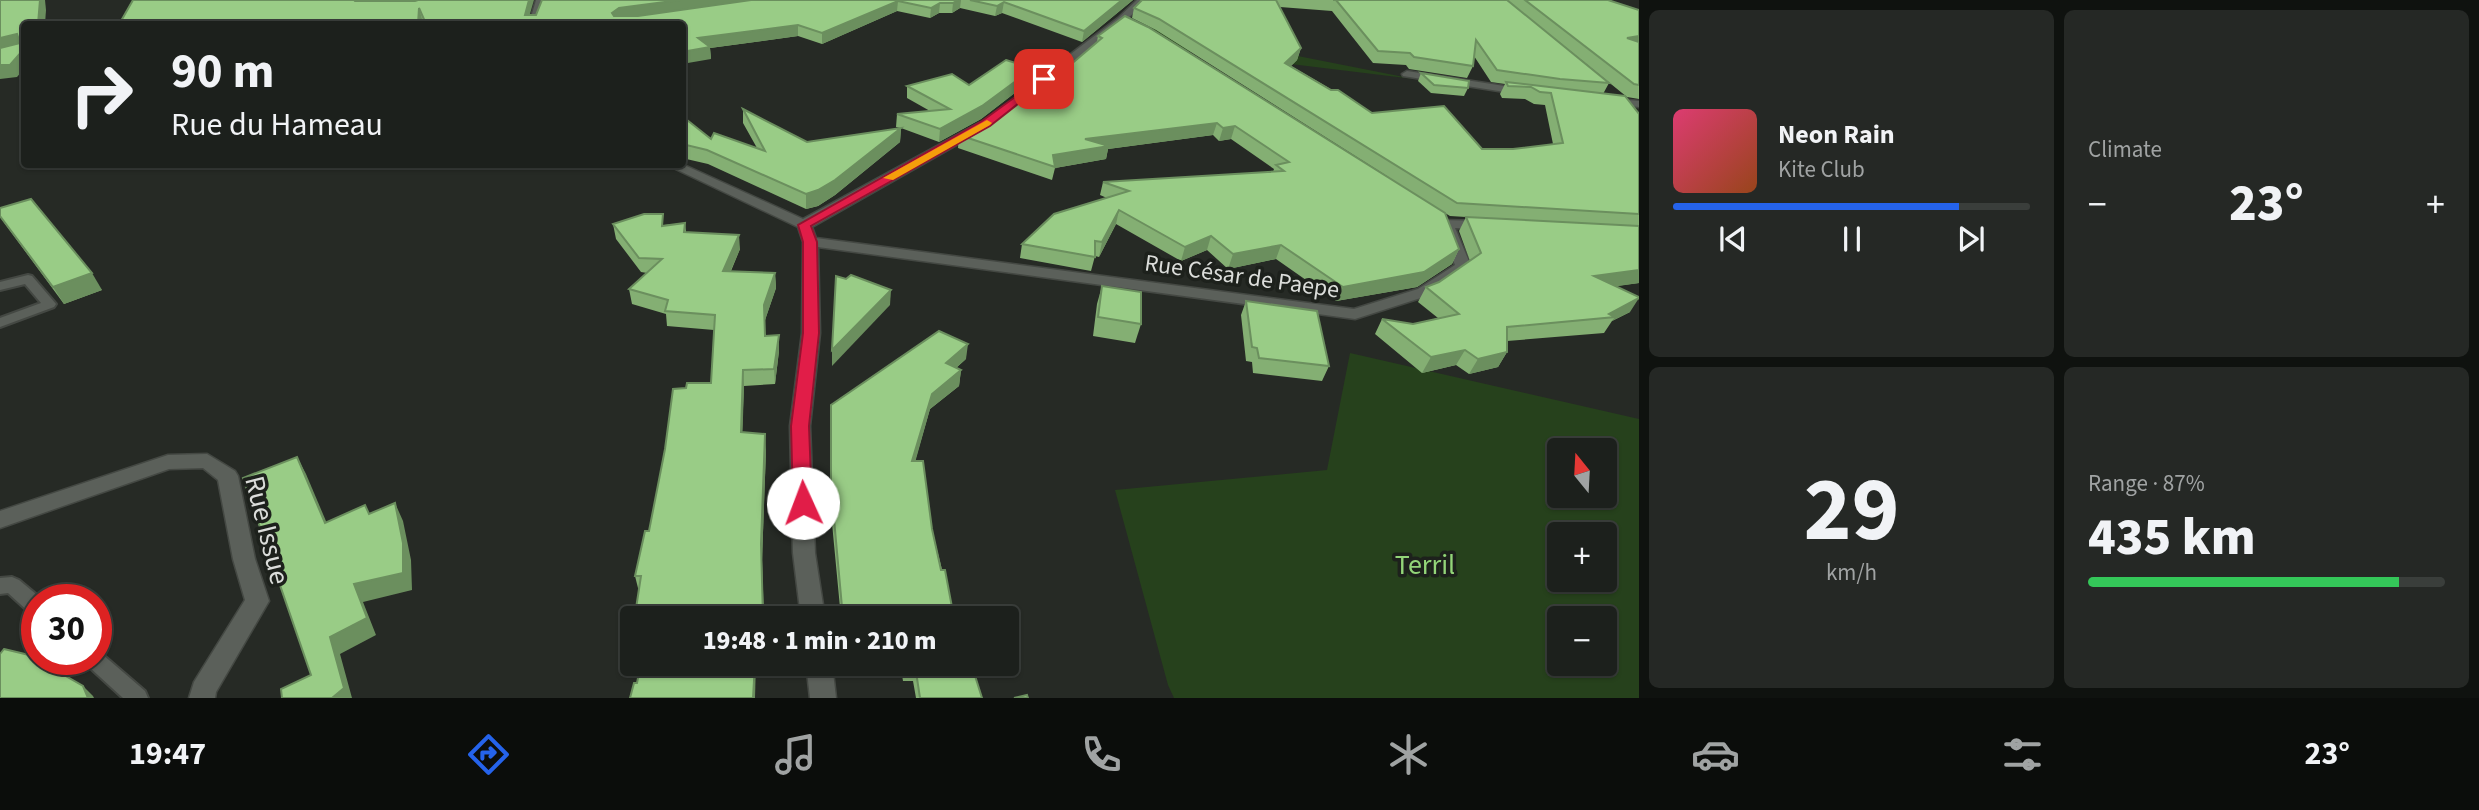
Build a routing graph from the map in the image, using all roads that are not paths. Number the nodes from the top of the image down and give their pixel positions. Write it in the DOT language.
graph roads {
  1 [pos="541,0"];
  2 [pos="1142,0"];
  3 [pos="534,21"];
  4 [pos="1406,74"];
  5 [pos="1602,85"];
  6 [pos="1027,92"];
  7 [pos="1539,95"];
  8 [pos="1600,101"];
  9 [pos="1623,103"];
  10 [pos="1635,109"];
  11 [pos="996,116"];
  12 [pos="680,168"];
  13 [pos="804,225"];
  14 [pos="1500,226"];
  15 [pos="810,242"];
  16 [pos="0,285"];
  17 [pos="0,323"];
  18 [pos="0,520"];
  19 [pos="0,586"];
  20 [pos="21,593"];
  21 [pos="811,606"];
  22 [pos="112,674"];
  23 [pos="820,676"];
  24 [pos="138,698"];
  25 [pos="202,698"];
  26 [pos="823,698"];
  1 -- 3 [label="street"];
  2 -- 6 [label="street"];
  4 -- 7 [label="street"];
  5 -- 9 [label="street"];
  8 -- 9 [label="street"];
  9 -- 10 [label="street"];
  11 -- 13 [label="street"];
  12 -- 13 [label="street"];
  13 -- 15 [label="street"];
  14 -- 15 [label="street, Rue César de Paepe"];
  15 -- 21 [label="street"];
  16 -- 17 [label="lane"];
  18 -- 25 [label="street, Rue Issue"];
  19 -- 20 [label="lane"];
  22 -- 24 [label="lane"];
  23 -- 26 [label="street"];
}
